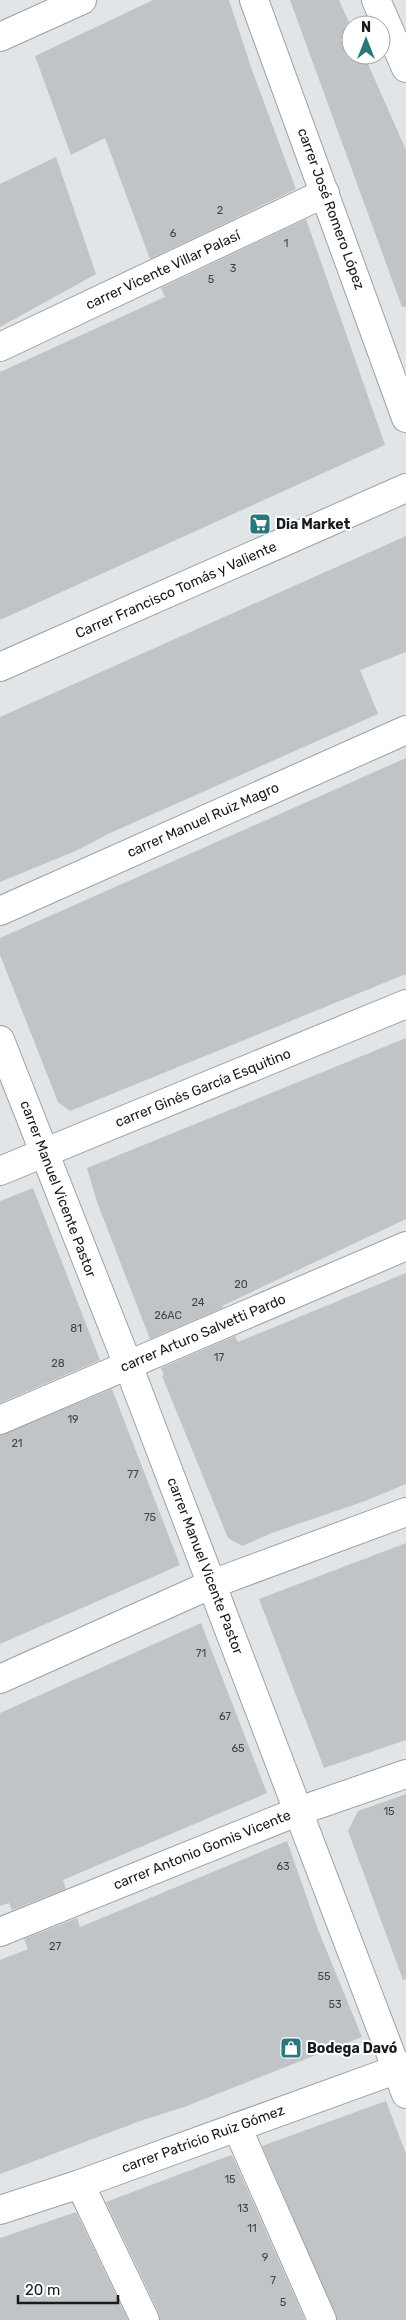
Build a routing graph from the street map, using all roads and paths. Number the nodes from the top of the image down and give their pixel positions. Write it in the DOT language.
graph roads {
  1 [pos="82,0"];
  2 [pos="254,0"];
  3 [pos="376,0"];
  4 [pos="400,0"];
  5 [pos="382,15"];
  6 [pos="391,21"];
  7 [pos="391,34"];
  8 [pos="0,37"];
  9 [pos="406,68"];
  10 [pos="325,193"];
  11 [pos="0,347"];
  12 [pos="406,418"];
  13 [pos="406,488"];
  14 [pos="0,668"];
  15 [pos="406,730"];
  16 [pos="0,911"];
  17 [pos="406,1004"];
  18 [pos="0,1040"];
  19 [pos="7,1080"];
  20 [pos="43,1153"];
  21 [pos="0,1171"];
  22 [pos="406,1246"];
  23 [pos="128,1365"];
  24 [pos="0,1420"];
  25 [pos="406,1512"];
  26 [pos="212,1584"];
  27 [pos="0,1679"];
  28 [pos="406,1774"];
  29 [pos="299,1811"];
  30 [pos="0,1932"];
  31 [pos="403,2077"];
  32 [pos="237,2127"];
  33 [pos="80,2184"];
  34 [pos="0,2210"];
  35 [pos="145,2320"];
  36 [pos="322,2320"];
  1 -- 8 [label="street"];
  2 -- 10 [label="street, carrer José Romero López"];
  3 -- 5 [label="street"];
  4 -- 6 [label="street"];
  7 -- 9 [label="street"];
  10 -- 11 [label="street, carrer Vicente Villar Palasí"];
  10 -- 12 [label="street, carrer José Romero López"];
  13 -- 14 [label="street, Carrer Francisco Tomás y Valiente"];
  15 -- 16 [label="street, carrer Manuel Ruiz Magro"];
  17 -- 20 [label="street, carrer Ginés García Esquitino"];
  18 -- 19 [label="street, carrer Manuel Vicente Pastor"];
  19 -- 20 [label="street, carrer Manuel Vicente Pastor"];
  20 -- 21 [label="street, carrer Ginés García Esquitino"];
  20 -- 23 [label="street, carrer Manuel Vicente Pastor"];
  22 -- 23 [label="street, carrer Arturo Salvetti Pardo"];
  23 -- 24 [label="street, carrer Arturo Salvetti Pardo"];
  23 -- 26 [label="street, carrer Manuel Vicente Pastor"];
  25 -- 26 [label="street"];
  26 -- 27 [label="street"];
  26 -- 29 [label="street, carrer Manuel Vicente Pastor"];
  28 -- 29 [label="street, carrer Antonio Gomis Vicente"];
  29 -- 30 [label="street, carrer Antonio Gomis Vicente"];
  29 -- 31 [label="street, carrer Manuel Vicente Pastor"];
  31 -- 32 [label="street, carrer Patricio Ruiz Gómez"];
  32 -- 33 [label="street, carrer Patricio Ruiz Gómez"];
  32 -- 36 [label="street"];
  33 -- 34 [label="street, carrer Patricio Ruiz Gómez"];
  33 -- 35 [label="street"];
}
